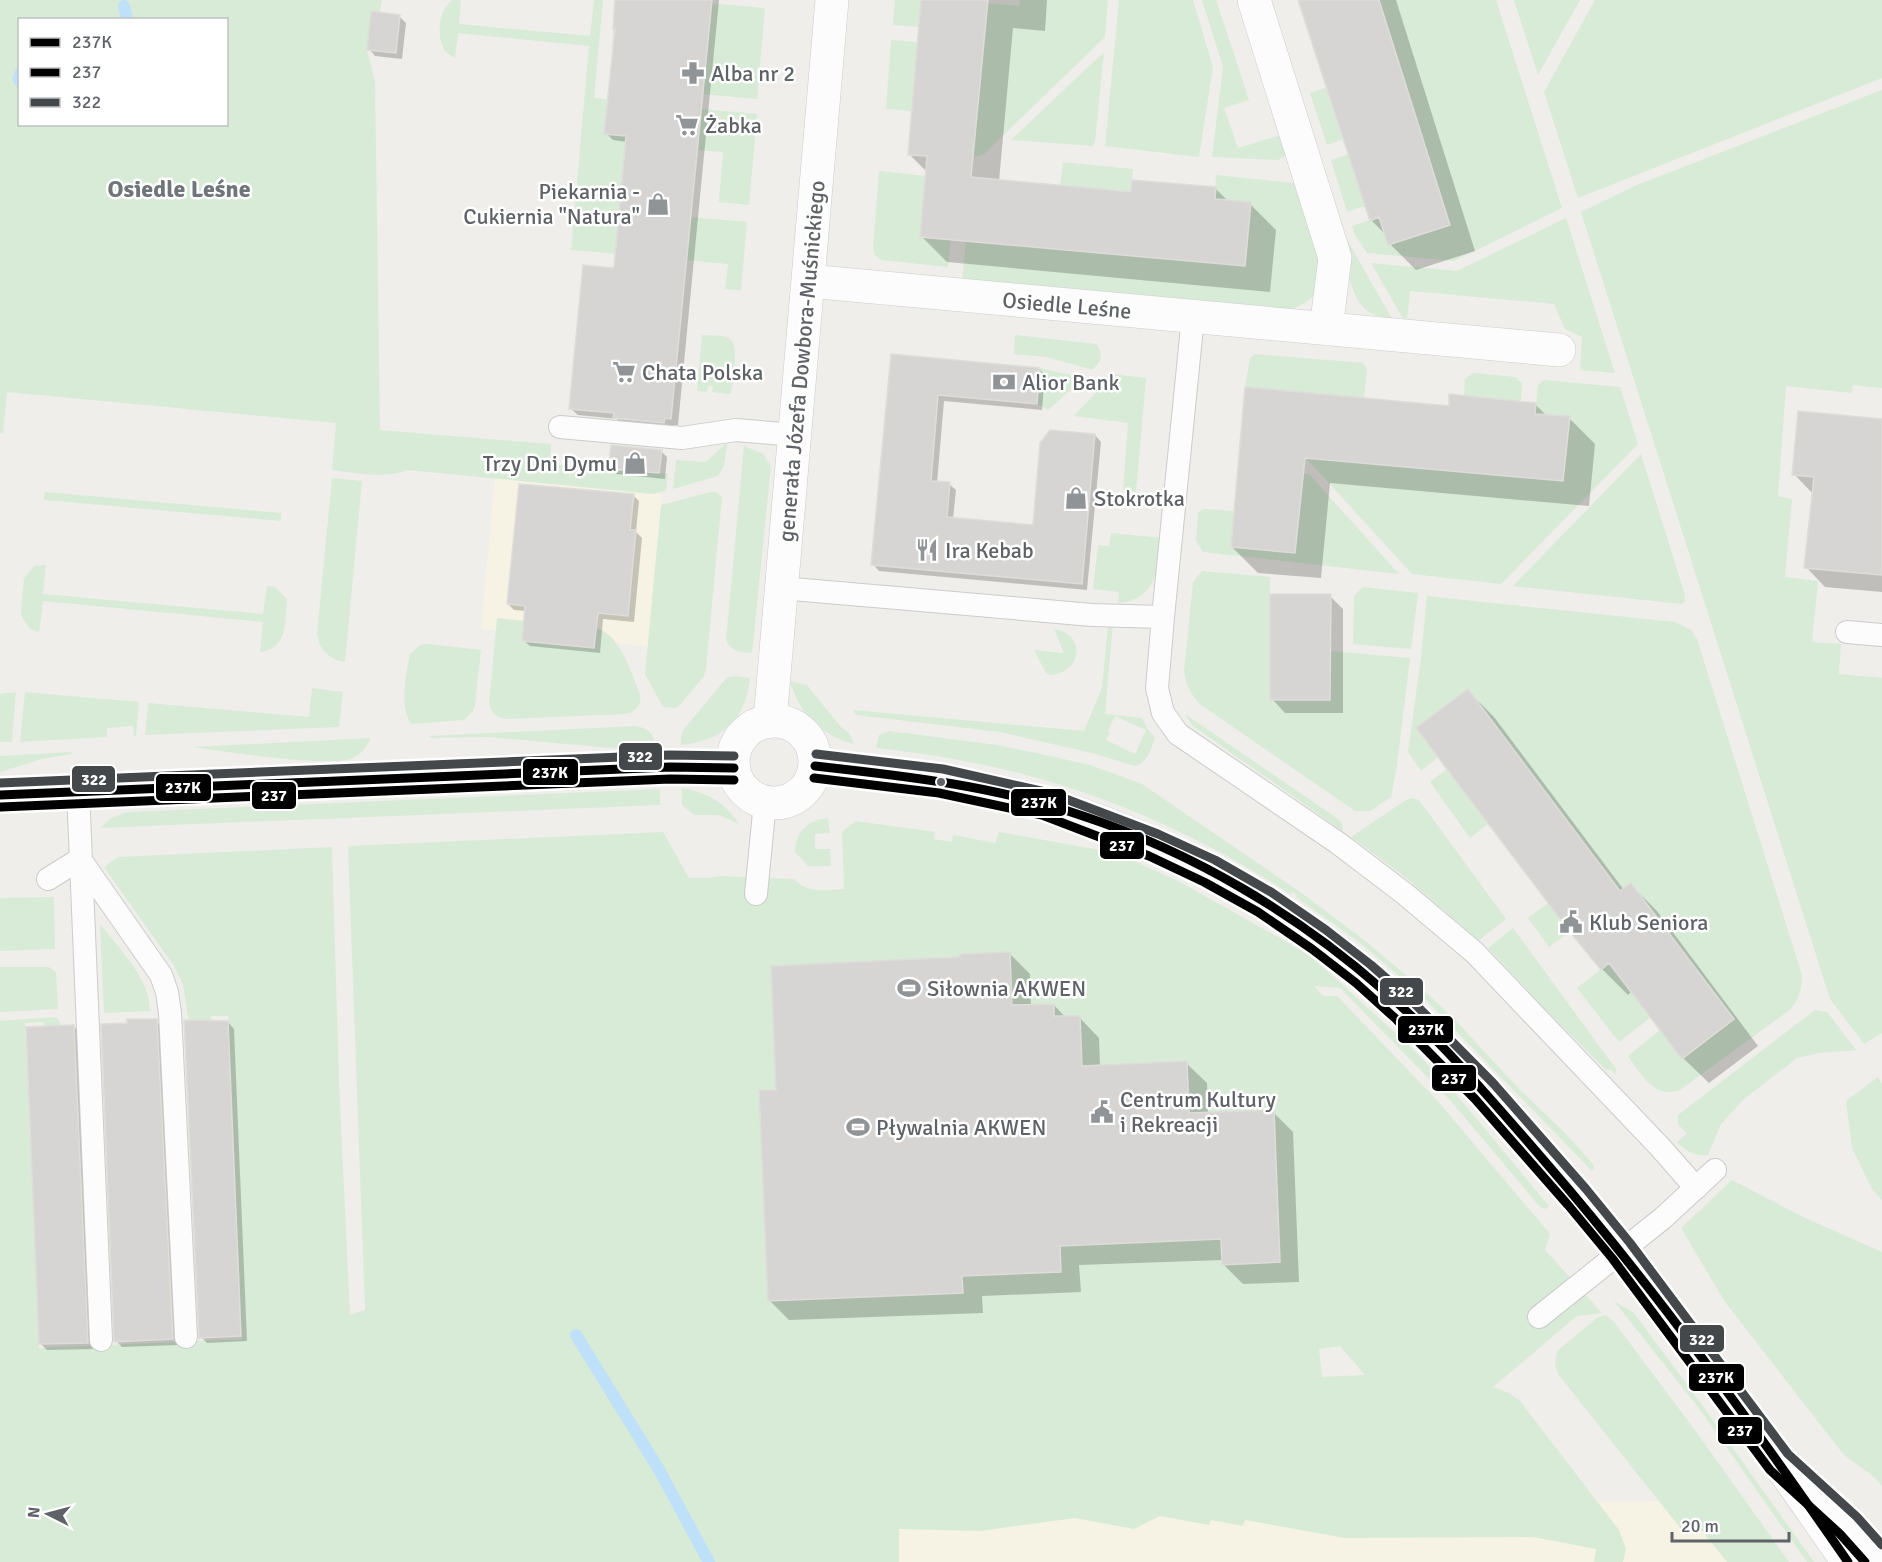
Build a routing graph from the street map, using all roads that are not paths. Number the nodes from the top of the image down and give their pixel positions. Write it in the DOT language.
graph roads {
  1 [pos="832,0"];
  2 [pos="1254,0"];
  3 [pos="808,282"];
  4 [pos="1193,317"];
  5 [pos="1326,329"];
  6 [pos="1559,350"];
  7 [pos="560,428"];
  8 [pos="795,435"];
  9 [pos="781,588"];
  10 [pos="1163,617"];
  11 [pos="1847,632"];
  12 [pos="1882,635"];
  13 [pos="770,721"];
  14 [pos="815,766"];
  15 [pos="734,768"];
  16 [pos="78,790"];
  17 [pos="0,795"];
  18 [pos="765,802"];
  19 [pos="80,859"];
  20 [pos="48,879"];
  21 [pos="756,894"];
  22 [pos="1715,1170"];
  23 [pos="1696,1188"];
  24 [pos="1621,1251"];
  25 [pos="1539,1317"];
  26 [pos="186,1337"];
  27 [pos="101,1340"];
  28 [pos="1779,1462"];
  29 [pos="1848,1562"];
  30 [pos="1881,1562"];
  1 -- 3 [label="street, generała Józefa Dowbora-Muśnickiego"];
  2 -- 5 [label="street"];
  3 -- 4 [label="street, Osiedle Leśne"];
  3 -- 8 [label="street, generała Józefa Dowbora-Muśnickiego"];
  4 -- 5 [label="street, Osiedle Leśne"];
  4 -- 10 [label="lane"];
  5 -- 6 [label="street, Osiedle Leśne"];
  7 -- 8 [label="lane"];
  8 -- 9 [label="street, generała Józefa Dowbora-Muśnickiego"];
  9 -- 10 [label="lane"];
  9 -- 13 [label="street, generała Józefa Dowbora-Muśnickiego"];
  10 -- 23 [label="lane"];
  11 -- 12 [label="lane"];
  13 -- 14 [label="street"];
  13 -- 15 [label="street"];
  14 -- 18 [label="street"];
  14 -- 24 [label="street"];
  15 -- 16 [label="street"];
  15 -- 18 [label="street"];
  16 -- 17 [label="street"];
  16 -- 19 [label="lane"];
  18 -- 21 [label="lane"];
  19 -- 20 [label="lane"];
  19 -- 26 [label="lane"];
  19 -- 27 [label="lane"];
  22 -- 23 [label="lane"];
  23 -- 24 [label="lane"];
  24 -- 25 [label="lane"];
  24 -- 28 [label="street"];
  28 -- 29 [label="street"];
  28 -- 30 [label="street"];
}
